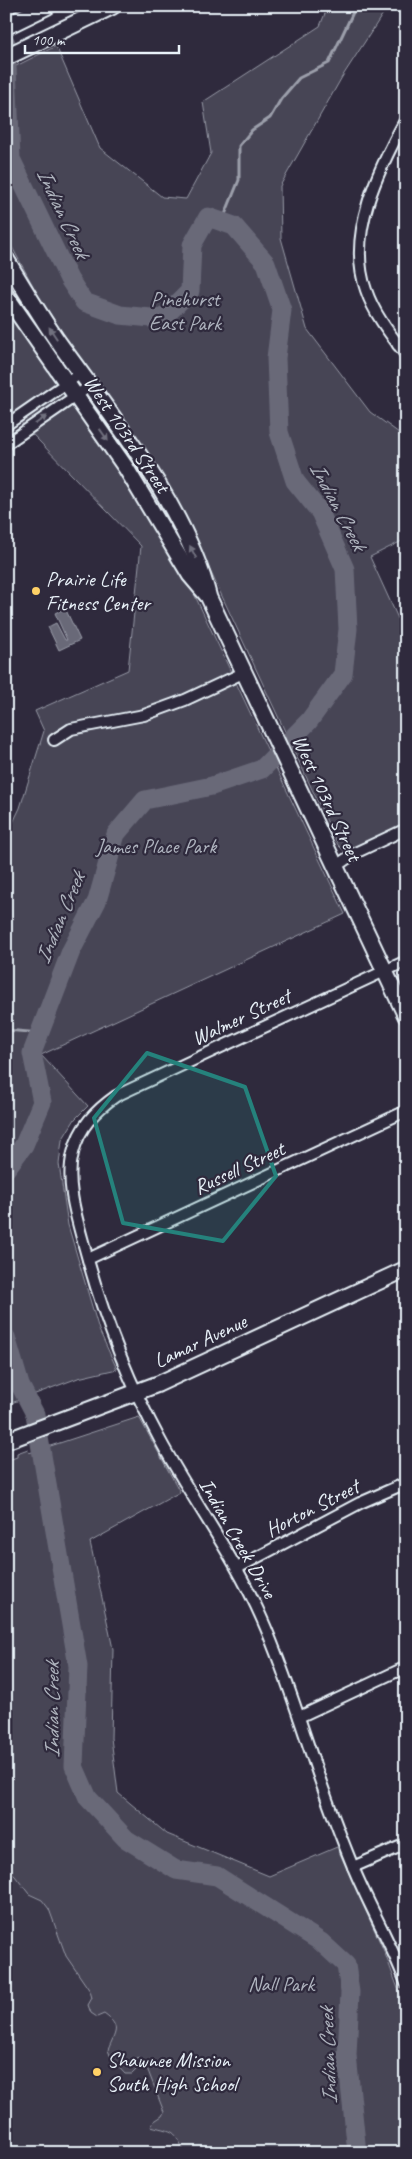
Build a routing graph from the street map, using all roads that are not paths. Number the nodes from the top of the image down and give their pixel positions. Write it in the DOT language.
graph roads {
  1 [pos="47,6"];
  2 [pos="112,6"];
  3 [pos="6,26"];
  4 [pos="6,57"];
  5 [pos="406,119"];
  6 [pos="6,259"];
  7 [pos="6,296"];
  8 [pos="406,336"];
  9 [pos="398,345"];
  10 [pos="406,355"];
  11 [pos="81,373"];
  12 [pos="90,386"];
  13 [pos="72,389"];
  14 [pos="6,425"];
  15 [pos="6,444"];
  16 [pos="209,598"];
  17 [pos="245,672"];
  18 [pos="54,740"];
  19 [pos="406,829"];
  20 [pos="336,866"];
  21 [pos="406,961"];
  22 [pos="384,971"];
  23 [pos="406,1016"];
  24 [pos="96,1112"];
  25 [pos="406,1112"];
  26 [pos="88,1259"];
  27 [pos="406,1269"];
  28 [pos="136,1392"];
  29 [pos="6,1441"];
  30 [pos="406,1483"];
  31 [pos="237,1568"];
  32 [pos="406,1667"];
  33 [pos="299,1717"];
  34 [pos="406,1844"];
  35 [pos="353,1868"];
  36 [pos="406,1983"];
  1 -- 3 [label="main road"];
  2 -- 4 [label="main road"];
  5 -- 9 [label="street"];
  11 -- 6 [label="main road, West 103rd Street, one-way"];
  7 -- 13 [label="main road, West 103rd Street"];
  8 -- 9 [label="street"];
  9 -- 10 [label="street"];
  11 -- 12 [label="main road, West 103rd Street"];
  11 -- 13 [label="street"];
  12 -- 13 [label="street"];
  16 -- 12 [label="main road, West 103rd Street, one-way"];
  13 -- 14 [label="street"];
  15 -- 13 [label="street, one-way"];
  13 -- 16 [label="main road, West 103rd Street, one-way"];
  16 -- 17 [label="main road, West 103rd Street"];
  17 -- 18 [label="street"];
  17 -- 20 [label="main road, West 103rd Street"];
  19 -- 20 [label="street"];
  20 -- 22 [label="main road, West 103rd Street"];
  21 -- 22 [label="street, Walmer Street"];
  22 -- 23 [label="main road, West 103rd Street"];
  22 -- 24 [label="street, Walmer Street"];
  24 -- 26 [label="street, Indian Creek Drive"];
  25 -- 26 [label="street, Russell Street"];
  26 -- 28 [label="street, Indian Creek Drive"];
  27 -- 28 [label="main road, Lamar Avenue"];
  28 -- 29 [label="main road, Lamar Avenue"];
  28 -- 31 [label="street, Indian Creek Drive"];
  30 -- 31 [label="street, Horton Street"];
  31 -- 33 [label="street, Indian Creek Drive"];
  32 -- 33 [label="street"];
  33 -- 35 [label="street, Indian Creek Drive"];
  34 -- 35 [label="street"];
  35 -- 36 [label="street, Indian Creek Drive"];
}
